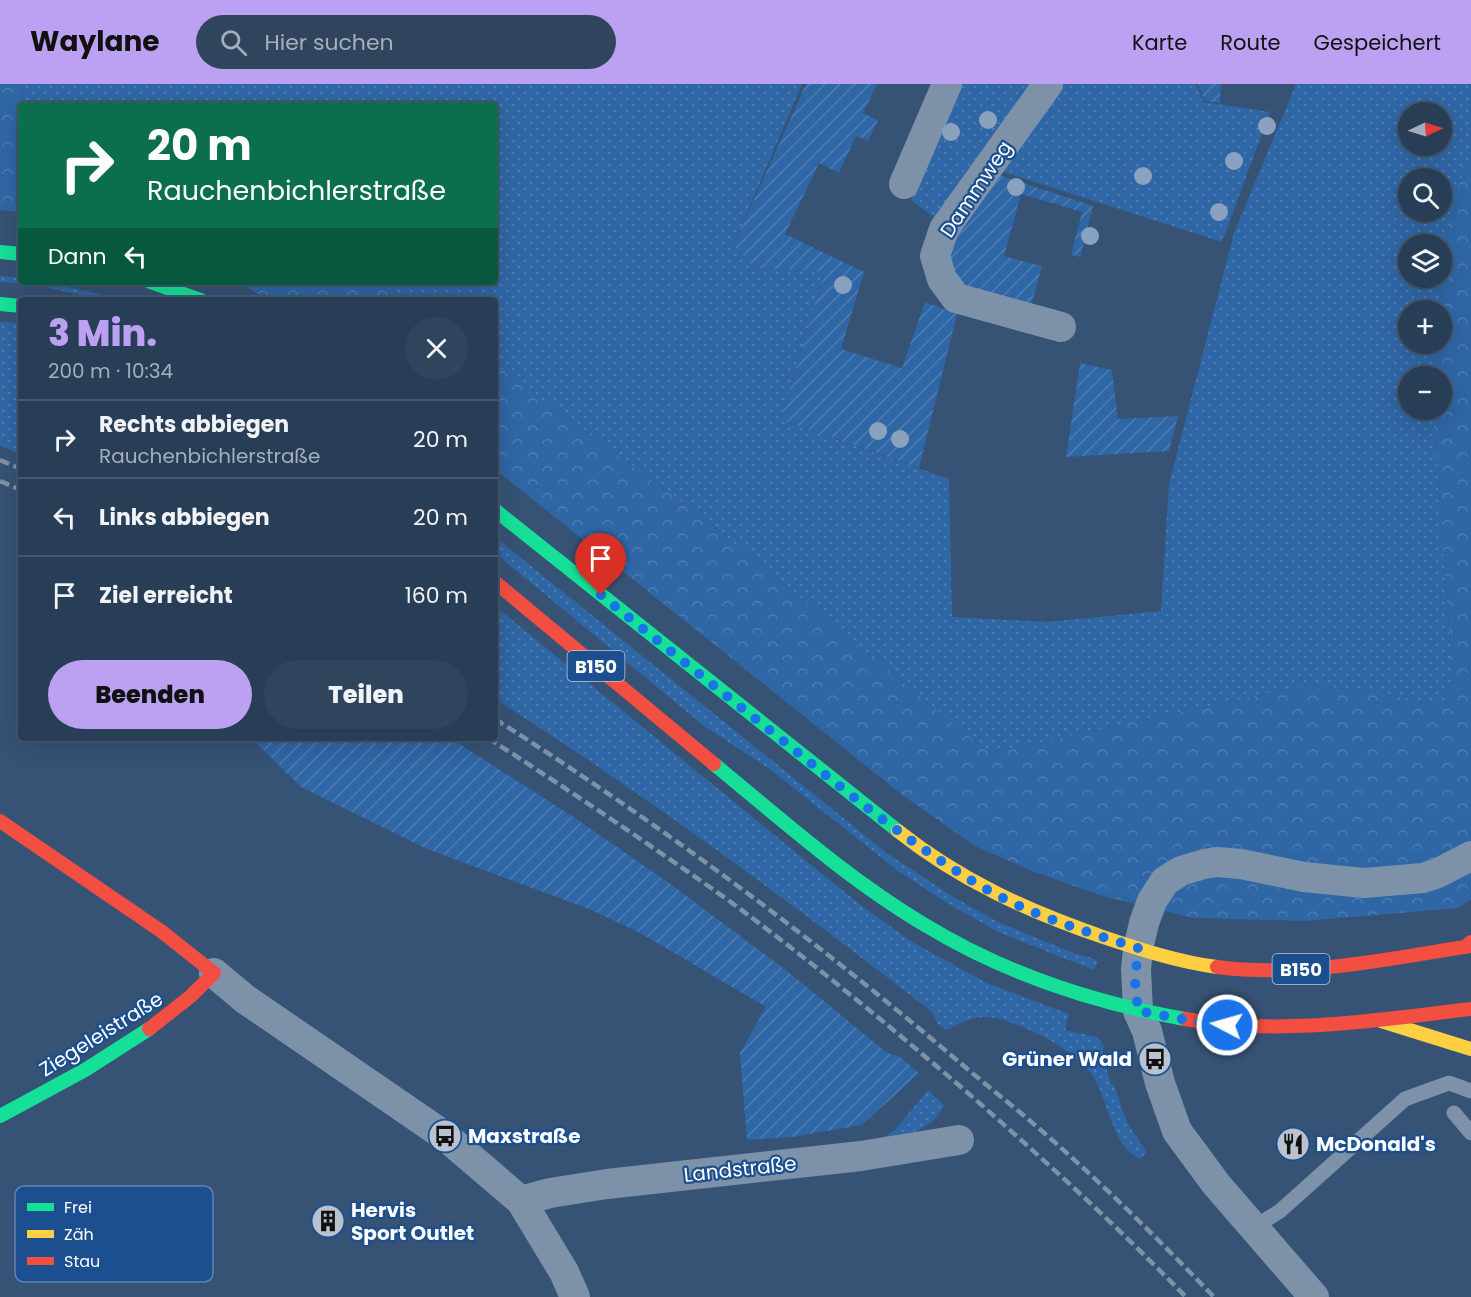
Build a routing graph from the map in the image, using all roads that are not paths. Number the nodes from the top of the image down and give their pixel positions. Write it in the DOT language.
graph roads {
  1 [pos="947,84"];
  2 [pos="1048,84"];
  3 [pos="903,184"];
  4 [pos="0,252"];
  5 [pos="18,254"];
  6 [pos="158,285"];
  7 [pos="192,297"];
  8 [pos="0,304"];
  9 [pos="18,306"];
  10 [pos="1061,327"];
  11 [pos="498,512"];
  12 [pos="498,584"];
  13 [pos="0,821"];
  14 [pos="1471,856"];
  15 [pos="1469,945"];
  16 [pos="1138,948"];
  17 [pos="214,973"];
  18 [pos="1471,1009"];
  19 [pos="1138,1011"];
  20 [pos="1381,1021"];
  21 [pos="1471,1049"];
  22 [pos="1471,1091"];
  23 [pos="1454,1113"];
  24 [pos="0,1116"];
  25 [pos="1471,1134"];
  26 [pos="959,1140"];
  27 [pos="521,1201"];
  28 [pos="1253,1228"];
  29 [pos="575,1297"];
  30 [pos="1314,1297"];
  1 -- 3 [label="street"];
  2 -- 10 [label="street, Dammweg"];
  4 -- 5 [label="main road"];
  6 -- 7 [label="main road"];
  8 -- 9 [label="main road"];
  11 -- 16 [label="main road, B150"];
  12 -- 19 [label="main road, B150"];
  13 -- 17 [label="main road"];
  14 -- 16 [label="street"];
  15 -- 16 [label="main road, B150"];
  16 -- 19 [label="street"];
  17 -- 24 [label="main road, Ziegeleistraße"];
  17 -- 27 [label="street"];
  18 -- 20 [label="main road, B150"];
  19 -- 20 [label="main road, B150"];
  19 -- 28 [label="street"];
  20 -- 21 [label="main road"];
  22 -- 28 [label="lane"];
  23 -- 25 [label="lane"];
  26 -- 27 [label="street, Landstraße"];
  27 -- 29 [label="street"];
  28 -- 30 [label="street"];
}
